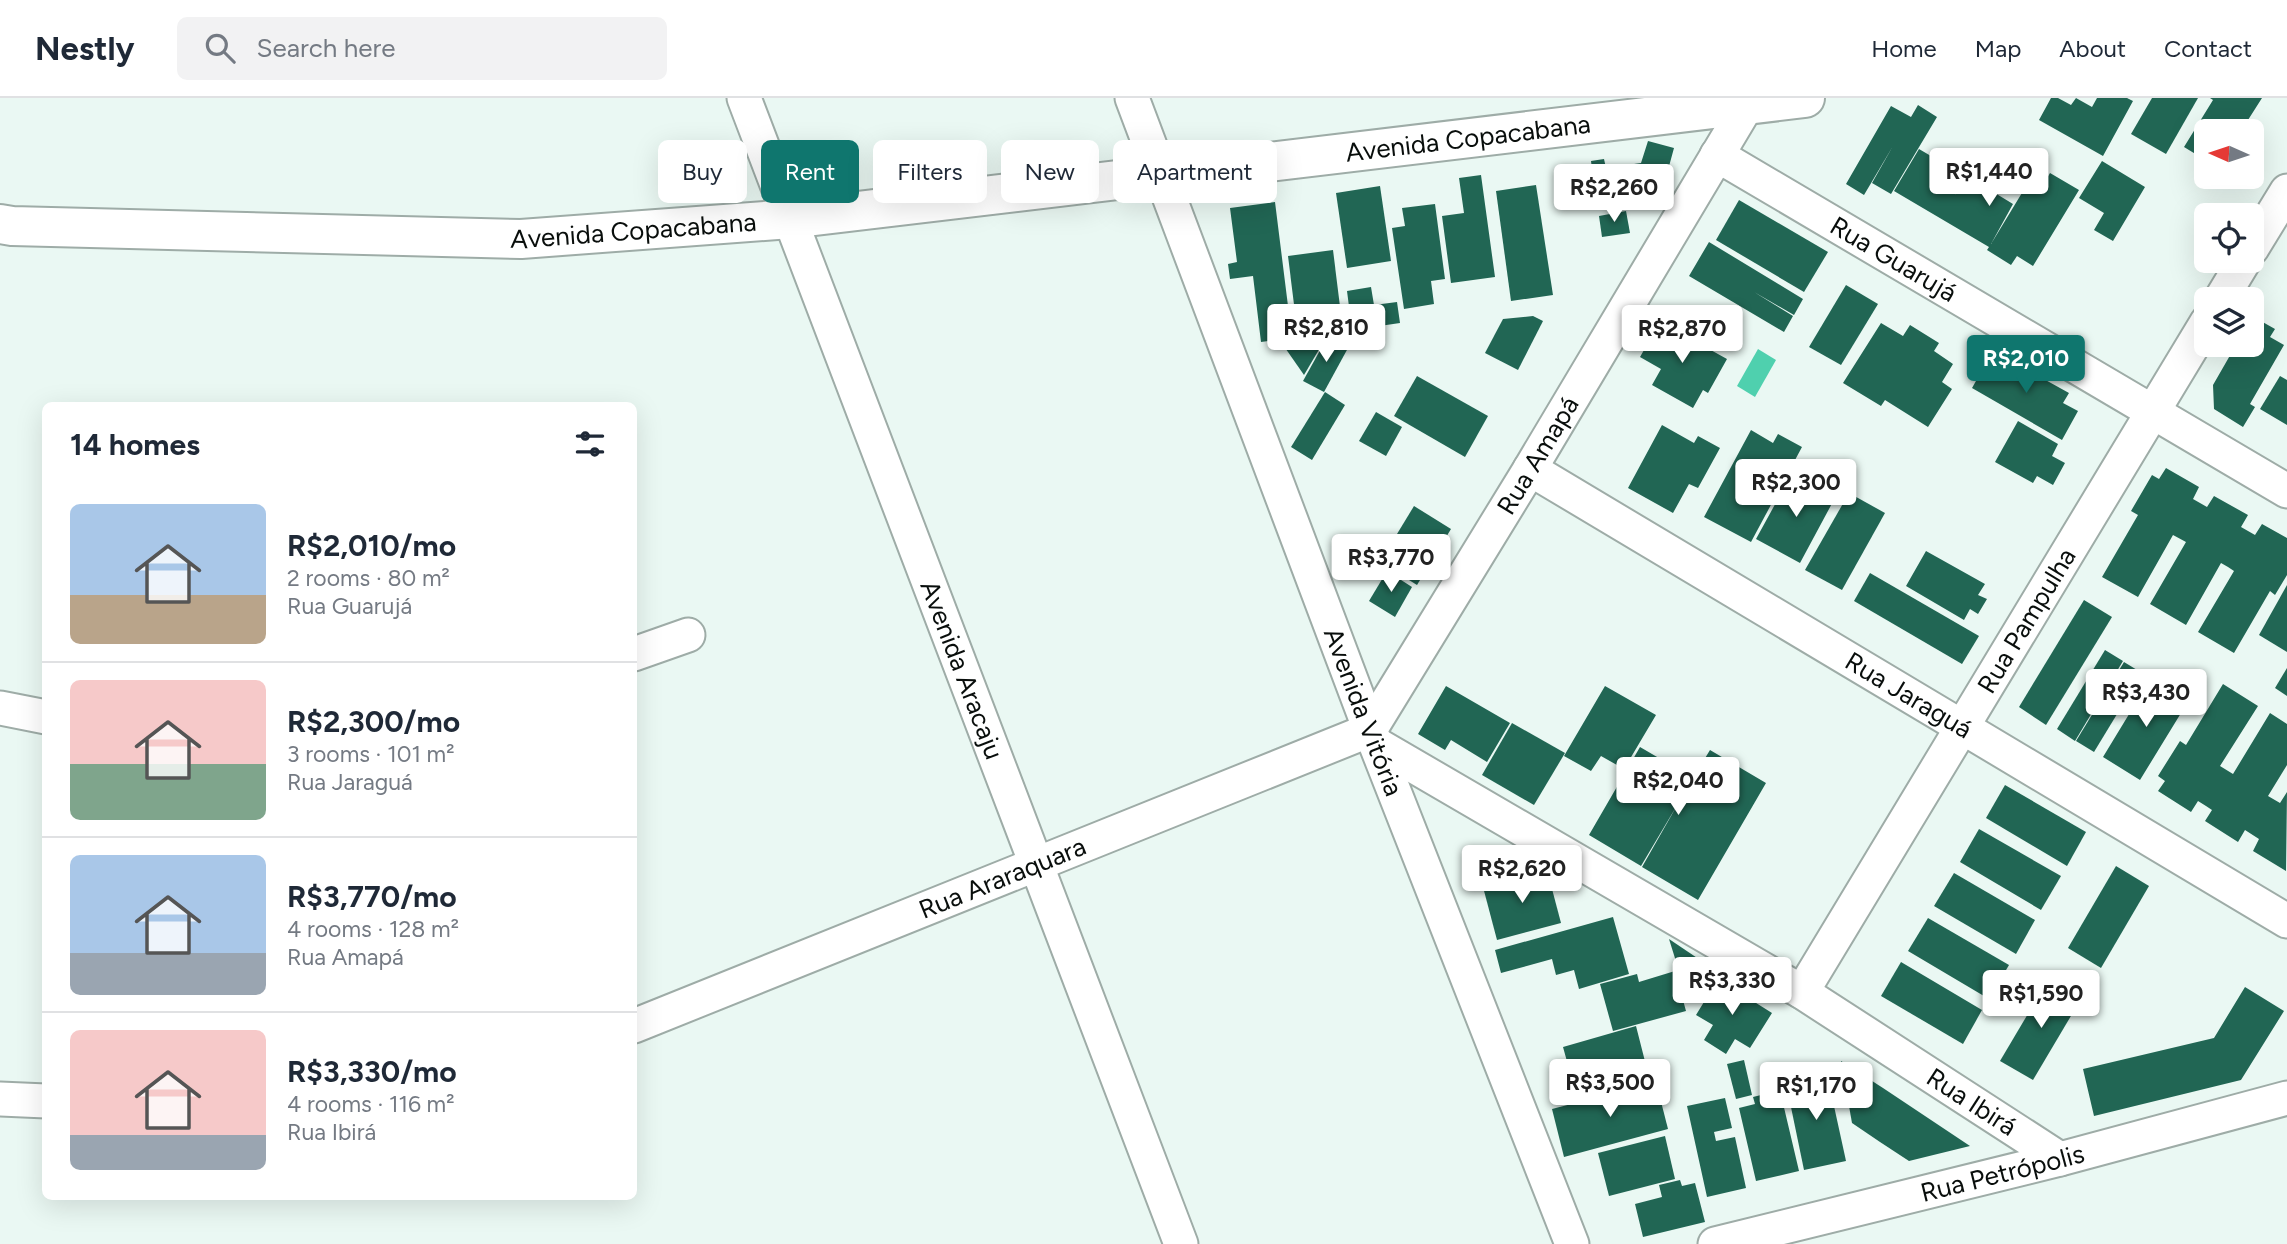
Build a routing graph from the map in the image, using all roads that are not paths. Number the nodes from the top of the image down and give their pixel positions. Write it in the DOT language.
graph roads {
  1 [pos="744,98"];
  2 [pos="1132,98"];
  3 [pos="1805,98"];
  4 [pos="1746,107"];
  5 [pos="1148,140"];
  6 [pos="1717,155"];
  7 [pos="1277,162"];
  8 [pos="1113,182"];
  9 [pos="2287,191"];
  10 [pos="1171,203"];
  11 [pos="790,219"];
  12 [pos="0,224"];
  13 [pos="2264,228"];
  14 [pos="2194,343"];
  15 [pos="2152,411"];
  16 [pos="1530,470"];
  17 [pos="2287,491"];
  18 [pos="688,635"];
  19 [pos="637,653"];
  20 [pos="0,708"];
  21 [pos="42,716"];
  22 [pos="1962,727"];
  23 [pos="1373,737"];
  24 [pos="1037,865"];
  25 [pos="2287,921"];
  26 [pos="1802,992"];
  27 [pos="637,1025"];
  28 [pos="2287,1098"];
  29 [pos="0,1099"];
  30 [pos="42,1101"];
  31 [pos="2060,1160"];
  32 [pos="1181,1244"];
  33 [pos="1572,1244"];
  34 [pos="1715,1244"];
  1 -- 11 [label="street, Avenida Aracaju"];
  2 -- 5 [label="street, Avenida Vitória"];
  3 -- 4 [label="street, Avenida Copacabana"];
  4 -- 6 [label="street, Rua Amapá"];
  4 -- 7 [label="street, Avenida Copacabana"];
  6 -- 15 [label="street, Rua Guarujá"];
  6 -- 16 [label="street, Rua Amapá"];
  8 -- 11 [label="street, Avenida Copacabana"];
  9 -- 13 [label="street"];
  10 -- 23 [label="street, Avenida Vitória"];
  11 -- 12 [label="street, Avenida Copacabana"];
  11 -- 24 [label="street, Avenida Aracaju"];
  14 -- 15 [label="street, Rua Pampulha"];
  15 -- 17 [label="street, Rua Guarujá"];
  15 -- 22 [label="street, Rua Pampulha"];
  16 -- 22 [label="street, Rua Jaraguá"];
  16 -- 23 [label="street, Rua Amapá"];
  18 -- 19 [label="street"];
  20 -- 21 [label="street"];
  22 -- 25 [label="street, Rua Jaraguá"];
  22 -- 26 [label="street, Rua Pampulha"];
  23 -- 24 [label="street, Rua Araraquara"];
  23 -- 26 [label="street, Rua Ibirá"];
  23 -- 33 [label="street, Avenida Vitória"];
  24 -- 27 [label="street, Rua Araraquara"];
  24 -- 32 [label="street, Avenida Aracaju"];
  26 -- 31 [label="street, Rua Ibirá"];
  28 -- 31 [label="street, Rua Petrópolis"];
  29 -- 30 [label="street"];
  31 -- 34 [label="street, Rua Petrópolis"];
}
